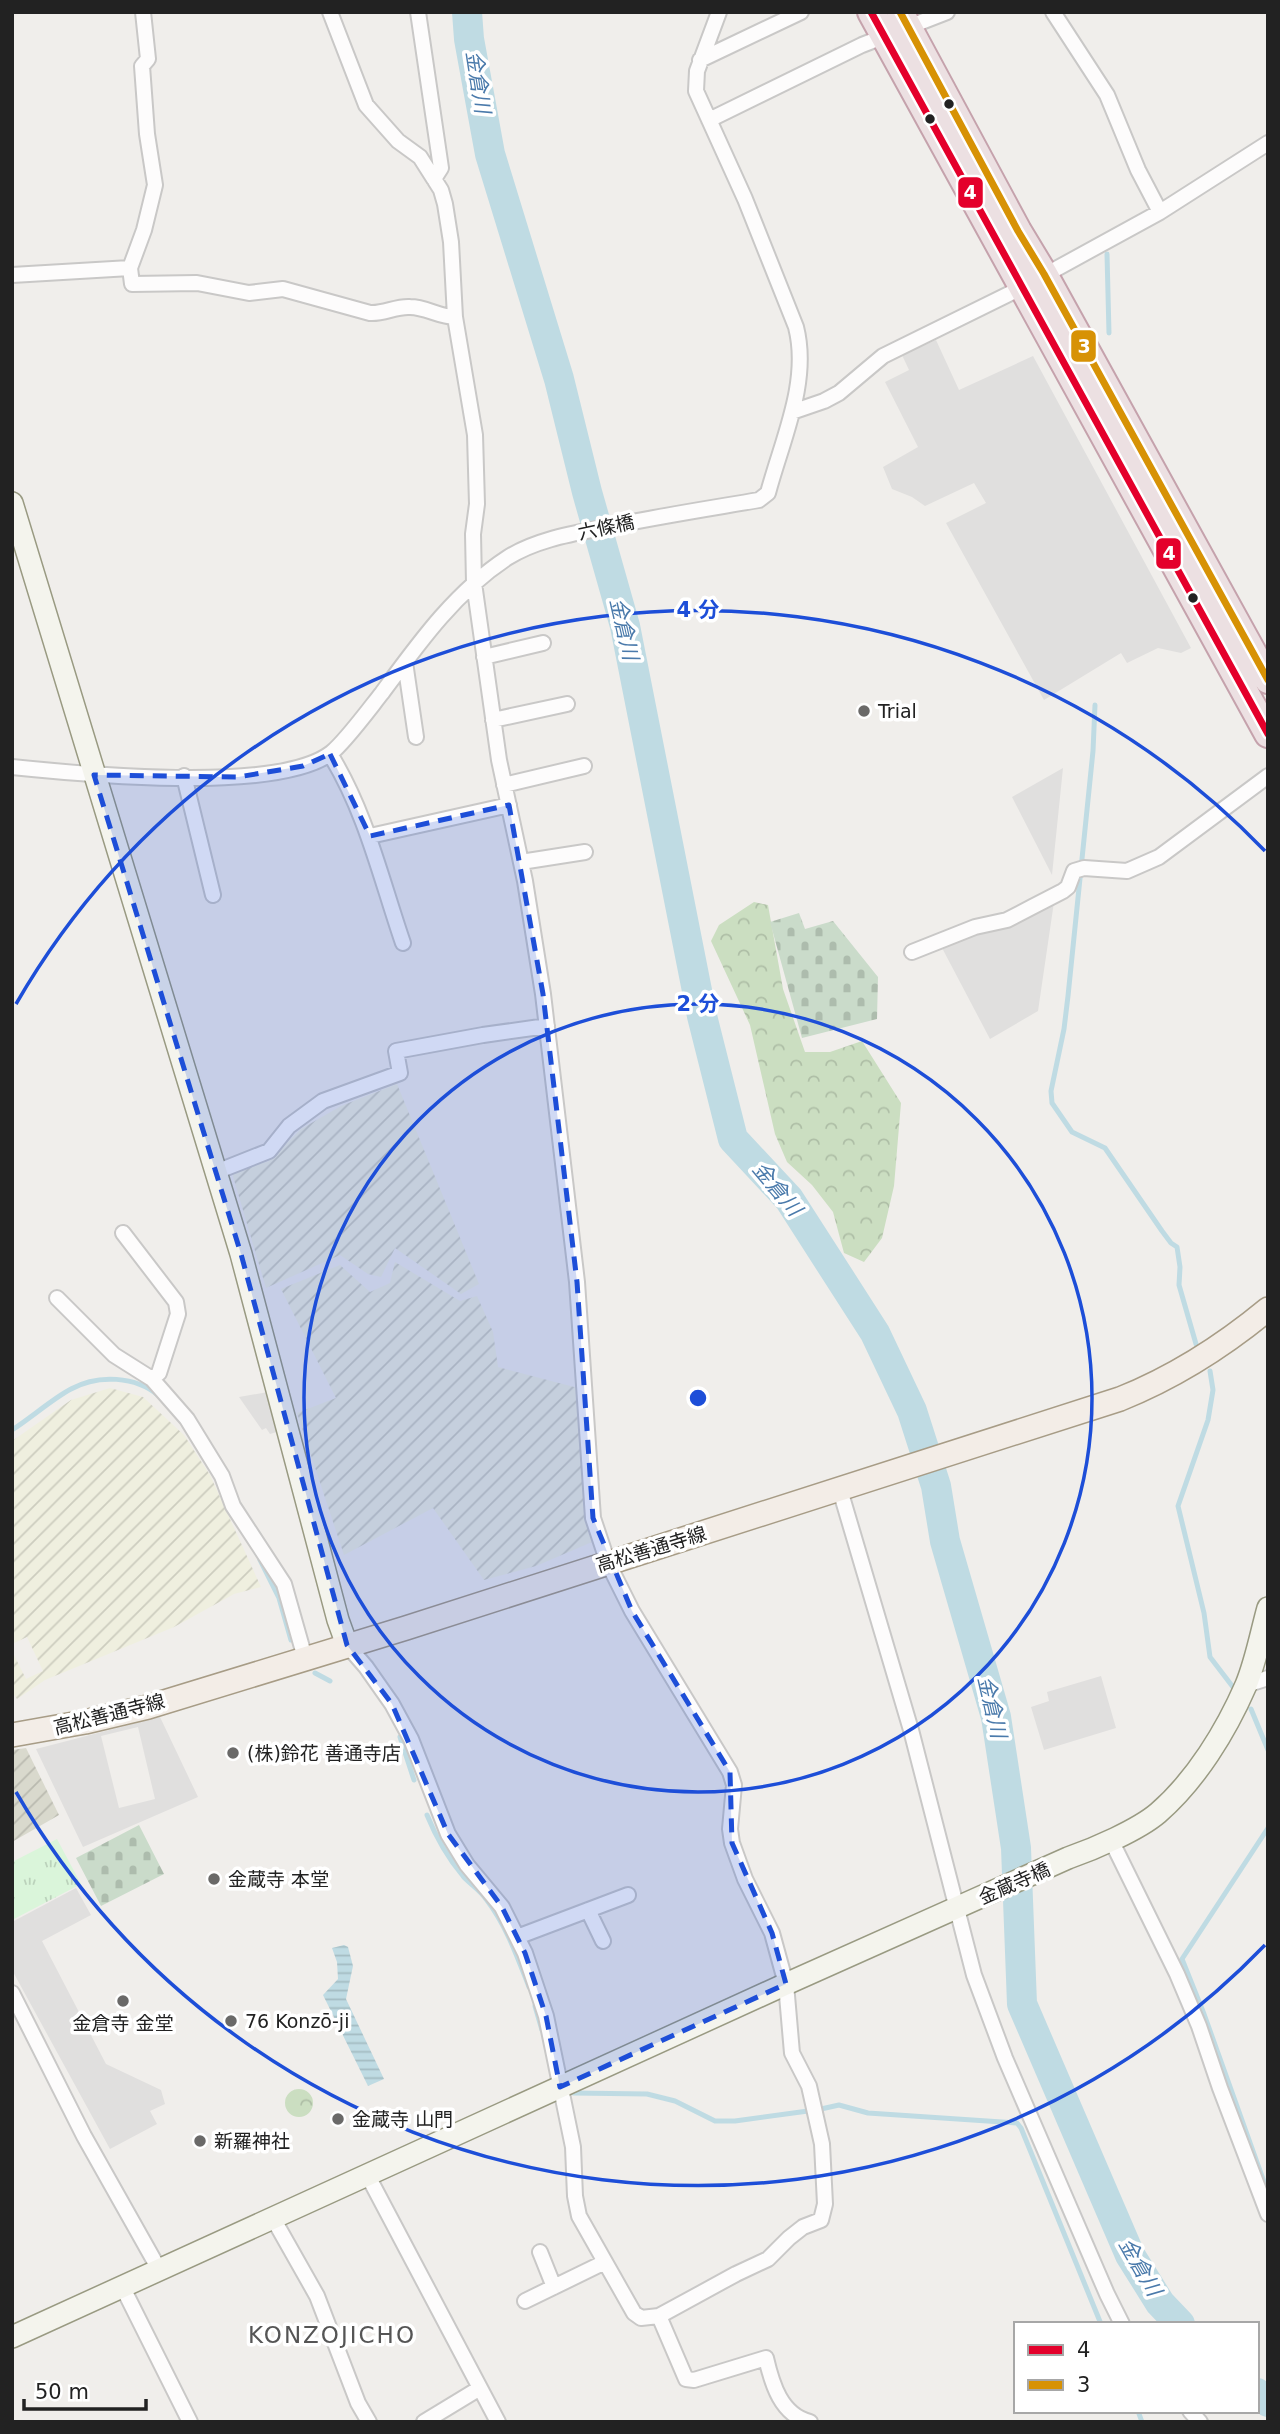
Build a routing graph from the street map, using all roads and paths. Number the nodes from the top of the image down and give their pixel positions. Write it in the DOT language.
graph roads {
  1 [pos="143,12"];
  2 [pos="330,12"];
  3 [pos="418,12"];
  4 [pos="719,12"];
  5 [pos="801,12"];
  6 [pos="871,12"];
  7 [pos="947,12"];
  8 [pos="1053,12"];
  9 [pos="898,26"];
  10 [pos="701,60"];
  11 [pos="709,120"];
  12 [pos="1268,143"];
  13 [pos="434,179"];
  14 [pos="1160,212"];
  15 [pos="130,268"];
  16 [pos="12,275"];
  17 [pos="1033,281"];
  18 [pos="456,317"];
  19 [pos="792,412"];
  20 [pos="12,503"];
  21 [pos="474,583"];
  22 [pos="543,643"];
  23 [pos="484,657"];
  24 [pos="405,662"];
  25 [pos="1268,680"];
  26 [pos="567,705"];
  27 [pos="493,720"];
  28 [pos="1268,734"];
  29 [pos="416,737"];
  30 [pos="330,754"];
  31 [pos="14,764"];
  32 [pos="584,766"];
  33 [pos="94,775"];
  34 [pos="184,776"];
  35 [pos="1268,776"];
  36 [pos="504,785"];
  37 [pos="509,805"];
  38 [pos="370,836"];
  39 [pos="584,852"];
  40 [pos="521,862"];
  41 [pos="213,895"];
  42 [pos="403,943"];
  43 [pos="912,952"];
  44 [pos="547,1026"];
  45 [pos="216,1172"];
  46 [pos="123,1233"];
  47 [pos="57,1298"];
  48 [pos="1268,1309"];
  49 [pos="152,1379"];
  50 [pos="842,1490"];
  51 [pos="608,1563"];
  52 [pos="1268,1608"];
  53 [pos="347,1645"];
  54 [pos="305,1658"];
  55 [pos="1268,1678"];
  56 [pos="1246,1685"];
  57 [pos="12,1735"];
  58 [pos="1111,1840"];
  59 [pos="628,1895"];
  60 [pos="958,1909"];
  61 [pos="588,1910"];
  62 [pos="517,1937"];
  63 [pos="603,1941"];
  64 [pos="786,1984"];
  65 [pos="12,1993"];
  66 [pos="560,2088"];
  67 [pos="368,2176"];
  68 [pos="1266,2205"];
  69 [pos="274,2220"];
  70 [pos="540,2252"];
  71 [pos="605,2262"];
  72 [pos="160,2272"];
  73 [pos="554,2287"];
  74 [pos="123,2288"];
  75 [pos="526,2301"];
  76 [pos="659,2316"];
  77 [pos="1121,2322"];
  78 [pos="12,2337"];
  79 [pos="480,2388"];
  80 [pos="190,2422"];
  81 [pos="369,2422"];
  82 [pos="424,2422"];
  83 [pos="498,2422"];
  84 [pos="810,2422"];
  1 -- 15 [label="street"];
  2 -- 13 [label="street"];
  3 -- 13 [label="street"];
  4 -- 10 [label="street, 六條橋"];
  5 -- 10 [label="street"];
  6 -- 9 [label="highway"];
  7 -- 9 [label="street"];
  8 -- 14 [label="street"];
  9 -- 11 [label="street"];
  9 -- 17 [label="highway"];
  10 -- 11 [label="street, 六條橋"];
  11 -- 19 [label="street, 六條橋"];
  12 -- 14 [label="street"];
  13 -- 18 [label="street"];
  14 -- 17 [label="street"];
  15 -- 16 [label="street"];
  15 -- 18 [label="street"];
  17 -- 19 [label="street"];
  17 -- 25 [label="highway"];
  17 -- 28 [label="highway"];
  18 -- 21 [label="street"];
  19 -- 21 [label="street, 六條橋"];
  20 -- 33 [label="street"];
  21 -- 23 [label="street"];
  21 -- 24 [label="street, 六條橋"];
  22 -- 23 [label="street"];
  23 -- 27 [label="street"];
  24 -- 29 [label="street"];
  24 -- 30 [label="street, 六條橋"];
  26 -- 27 [label="street"];
  27 -- 36 [label="street"];
  30 -- 34 [label="street"];
  30 -- 38 [label="street"];
  31 -- 33 [label="street"];
  32 -- 36 [label="street"];
  33 -- 34 [label="street"];
  33 -- 45 [label="street"];
  34 -- 41 [label="street"];
  35 -- 43 [label="street"];
  36 -- 37 [label="street"];
  37 -- 38 [label="street"];
  37 -- 40 [label="street"];
  38 -- 42 [label="street"];
  39 -- 40 [label="street"];
  40 -- 44 [label="street"];
  44 -- 45 [label="street"];
  44 -- 51 [label="street"];
  45 -- 53 [label="street"];
  46 -- 49 [label="street"];
  47 -- 49 [label="street"];
  48 -- 50 [label="main road, 高松善通寺線"];
  49 -- 54 [label="street"];
  50 -- 51 [label="main road, 高松善通寺線"];
  50 -- 60 [label="street"];
  51 -- 53 [label="main road, 高松善通寺線"];
  51 -- 64 [label="street"];
  52 -- 56 [label="street, 金蔵寺橋"];
  53 -- 54 [label="main road, 高松善通寺線"];
  53 -- 62 [label="street"];
  54 -- 57 [label="main road, 高松善通寺線"];
  55 -- 56 [label="street"];
  56 -- 58 [label="street, 金蔵寺橋"];
  58 -- 60 [label="street, 金蔵寺橋"];
  58 -- 68 [label="street"];
  59 -- 61 [label="street"];
  60 -- 64 [label="street, 金蔵寺橋"];
  60 -- 77 [label="street"];
  61 -- 62 [label="street"];
  61 -- 63 [label="street"];
  62 -- 66 [label="street"];
  64 -- 66 [label="street, 金蔵寺橋"];
  64 -- 76 [label="street"];
  65 -- 72 [label="street"];
  66 -- 67 [label="street, 金蔵寺橋"];
  66 -- 71 [label="street"];
  67 -- 69 [label="street, 金蔵寺橋"];
  67 -- 79 [label="street"];
  69 -- 72 [label="street, 金蔵寺橋"];
  69 -- 81 [label="street"];
  70 -- 73 [label="street"];
  71 -- 73 [label="street"];
  71 -- 76 [label="street"];
  72 -- 74 [label="street, 金蔵寺橋"];
  73 -- 75 [label="street"];
  74 -- 78 [label="street, 金蔵寺橋"];
  74 -- 80 [label="street"];
  76 -- 84 [label="street"];
  79 -- 82 [label="street"];
  79 -- 83 [label="street"];
}
